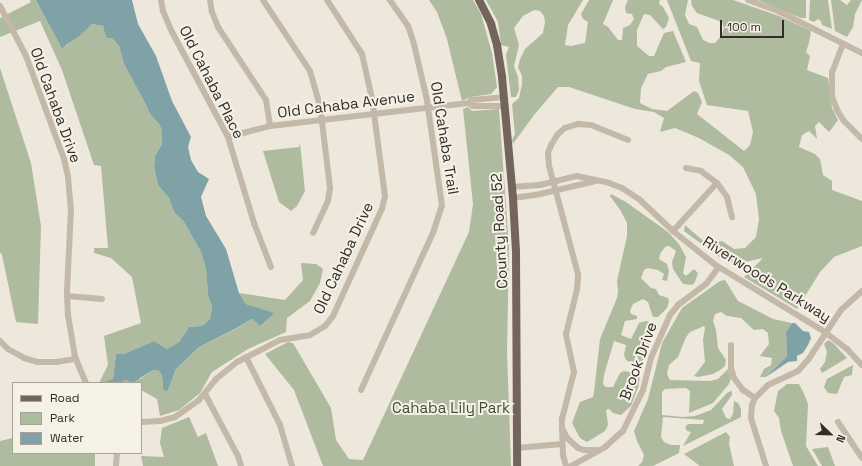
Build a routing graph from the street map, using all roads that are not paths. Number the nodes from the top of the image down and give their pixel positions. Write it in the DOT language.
graph roads {
  1 [pos="161,0"];
  2 [pos="210,0"];
  3 [pos="263,0"];
  4 [pos="326,0"];
  5 [pos="390,0"];
  6 [pos="479,0"];
  7 [pos="748,0"];
  8 [pos="0,6"];
  9 [pos="843,44"];
  10 [pos="862,52"];
  11 [pos="504,97"];
  12 [pos="469,104"];
  13 [pos="504,106"];
  14 [pos="428,108"];
  15 [pos="375,114"];
  16 [pos="322,120"];
  17 [pos="270,126"];
  18 [pos="228,137"];
  19 [pos="862,139"];
  20 [pos="628,140"];
  21 [pos="686,168"];
  22 [pos="597,181"];
  23 [pos="554,182"];
  24 [pos="717,183"];
  25 [pos="512,187"];
  26 [pos="557,190"];
  27 [pos="513,198"];
  28 [pos="732,217"];
  29 [pos="673,231"];
  30 [pos="313,233"];
  31 [pos="271,267"];
  32 [pos="719,268"];
  33 [pos="862,291"];
  34 [pos="67,296"];
  35 [pos="102,299"];
  36 [pos="825,332"];
  37 [pos="0,341"];
  38 [pos="731,345"];
  39 [pos="246,357"];
  40 [pos="76,359"];
  41 [pos="862,365"];
  42 [pos="86,382"];
  43 [pos="361,390"];
  44 [pos="205,394"];
  45 [pos="755,398"];
  46 [pos="142,422"];
  47 [pos="838,422"];
  48 [pos="561,427"];
  49 [pos="562,444"];
  50 [pos="516,448"];
  51 [pos="602,449"];
  52 [pos="117,454"];
  53 [pos="862,458"];
  54 [pos="116,466"];
  55 [pos="241,466"];
  56 [pos="292,466"];
  57 [pos="517,466"];
  58 [pos="566,466"];
  59 [pos="571,466"];
  60 [pos="766,466"];
  1 -- 18 [label="street, Old Cahaba Place"];
  2 -- 17 [label="street"];
  3 -- 16 [label="street"];
  4 -- 15 [label="street, Old Cahaba Drive"];
  5 -- 14 [label="street, Old Cahaba Trail"];
  6 -- 11 [label="main road, County Road 52"];
  7 -- 9 [label="street"];
  8 -- 34 [label="street, Old Cahaba Drive"];
  9 -- 10 [label="street"];
  9 -- 19 [label="street"];
  11 -- 12 [label="street, Old Cahaba Avenue"];
  11 -- 13 [label="main road, County Road 52"];
  12 -- 13 [label="street, Old Cahaba Avenue"];
  12 -- 14 [label="street, Old Cahaba Avenue"];
  13 -- 25 [label="main road, County Road 52"];
  14 -- 15 [label="street, Old Cahaba Avenue"];
  14 -- 43 [label="street, Old Cahaba Trail"];
  15 -- 16 [label="street, Old Cahaba Avenue"];
  15 -- 39 [label="street, Old Cahaba Drive"];
  16 -- 17 [label="street, Old Cahaba Avenue"];
  16 -- 30 [label="street"];
  17 -- 18 [label="street, Old Cahaba Avenue"];
  18 -- 31 [label="street, Old Cahaba Place"];
  20 -- 23 [label="street"];
  21 -- 24 [label="street"];
  22 -- 23 [label="street, Riverwoods Parkway"];
  22 -- 26 [label="street, Riverwoods Parkway"];
  22 -- 29 [label="street, Riverwoods Parkway"];
  23 -- 25 [label="street, Riverwoods Parkway"];
  23 -- 26 [label="street"];
  24 -- 28 [label="street"];
  24 -- 29 [label="street"];
  25 -- 27 [label="main road, County Road 52"];
  26 -- 27 [label="street, Riverwoods Parkway"];
  26 -- 48 [label="street"];
  27 -- 50 [label="main road, County Road 52"];
  29 -- 32 [label="street, Riverwoods Parkway"];
  32 -- 36 [label="street, Riverwoods Parkway"];
  32 -- 51 [label="street, Brook Drive"];
  33 -- 36 [label="street"];
  34 -- 35 [label="street"];
  34 -- 40 [label="street, Old Cahaba Drive"];
  36 -- 41 [label="street, Riverwoods Parkway"];
  36 -- 45 [label="street"];
  37 -- 40 [label="street"];
  38 -- 45 [label="street"];
  39 -- 44 [label="street, Old Cahaba Drive"];
  39 -- 56 [label="street"];
  40 -- 42 [label="street, Old Cahaba Drive"];
  44 -- 46 [label="street, Old Cahaba Drive"];
  44 -- 55 [label="street"];
  45 -- 60 [label="street"];
  47 -- 53 [label="street"];
  48 -- 49 [label="street"];
  48 -- 51 [label="street"];
  49 -- 50 [label="street"];
  49 -- 58 [label="street"];
  50 -- 57 [label="main road, County Road 52"];
  51 -- 59 [label="street, Brook Drive"];
  52 -- 54 [label="street"];
}
